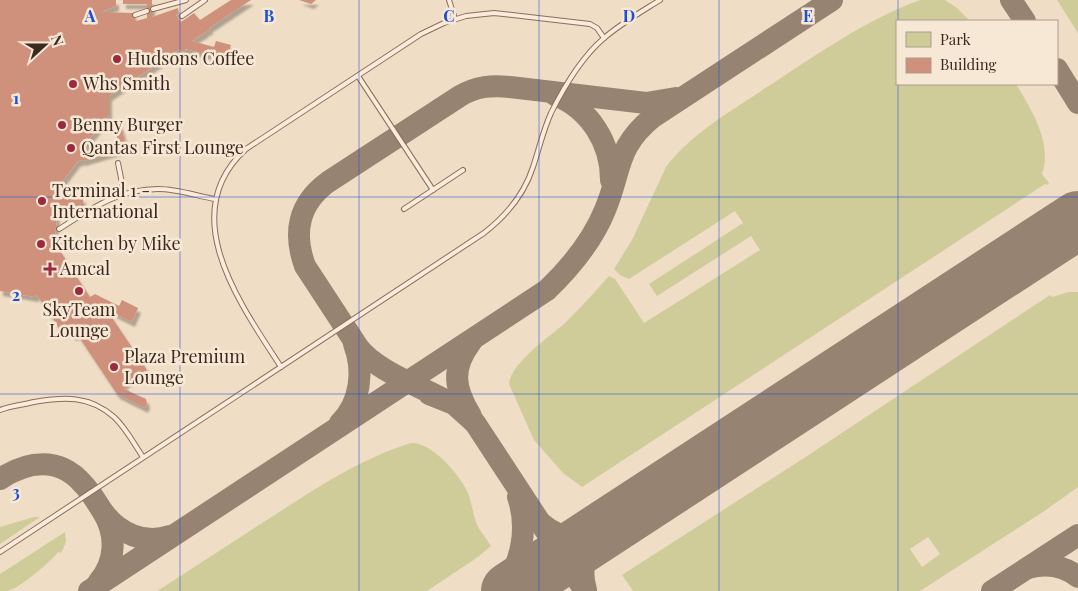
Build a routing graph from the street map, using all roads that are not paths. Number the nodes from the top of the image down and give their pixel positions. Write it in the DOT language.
graph roads {
  1 [pos="186,0"];
  2 [pos="205,0"];
  3 [pos="449,0"];
  4 [pos="660,0"];
  5 [pos="153,10"];
  6 [pos="147,11"];
  7 [pos="135,15"];
  8 [pos="182,16"];
  9 [pos="456,19"];
  10 [pos="604,38"];
  11 [pos="358,76"];
  12 [pos="118,163"];
  13 [pos="463,170"];
  14 [pos="433,190"];
  15 [pos="124,193"];
  16 [pos="215,199"];
  17 [pos="404,209"];
  18 [pos="59,230"];
  19 [pos="281,367"];
  20 [pos="0,410"];
  21 [pos="143,457"];
  22 [pos="0,552"];
  1 -- 5 [label="lane"];
  2 -- 8 [label="lane"];
  3 -- 9 [label="lane"];
  4 -- 10 [label="lane"];
  6 -- 7 [label="lane"];
  9 -- 10 [label="lane"];
  9 -- 11 [label="lane"];
  10 -- 19 [label="lane"];
  11 -- 14 [label="lane"];
  11 -- 16 [label="lane"];
  12 -- 15 [label="lane"];
  13 -- 14 [label="lane"];
  14 -- 17 [label="lane"];
  15 -- 16 [label="lane"];
  15 -- 18 [label="lane"];
  16 -- 19 [label="lane"];
  19 -- 21 [label="lane"];
  20 -- 21 [label="lane"];
  21 -- 22 [label="lane"];
}
